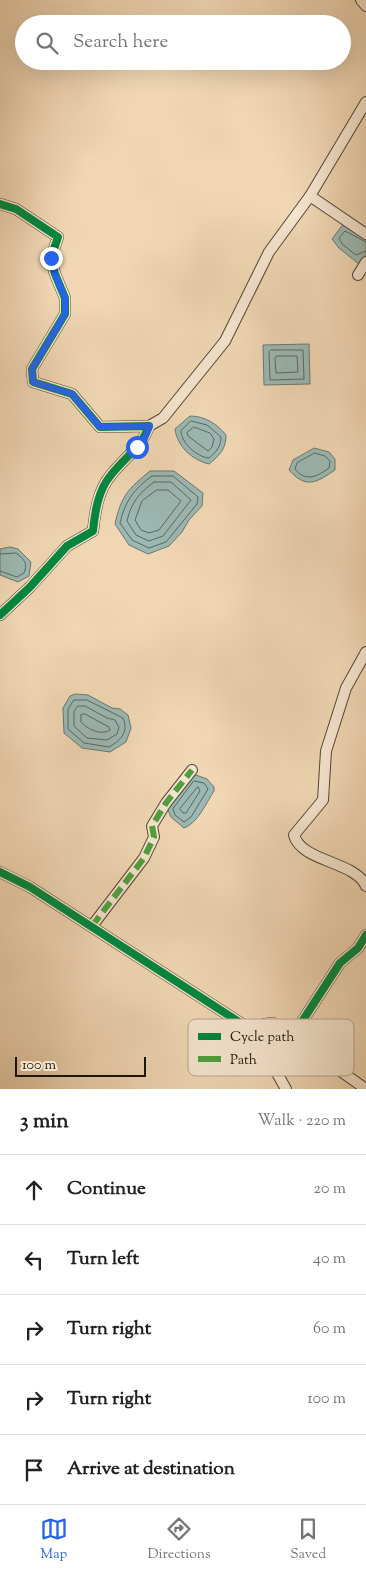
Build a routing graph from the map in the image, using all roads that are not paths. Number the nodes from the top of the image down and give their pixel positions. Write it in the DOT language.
graph roads {
  1 [pos="361,0"];
  2 [pos="366,6"];
  3 [pos="366,102"];
  4 [pos="310,196"];
  5 [pos="0,204"];
  6 [pos="366,234"];
  7 [pos="366,262"];
  8 [pos="358,275"];
  9 [pos="150,426"];
  10 [pos="0,615"];
  11 [pos="366,652"];
  12 [pos="192,770"];
  13 [pos="0,872"];
  14 [pos="366,886"];
  15 [pos="92,926"];
  16 [pos="366,935"];
  17 [pos="235,1019"];
  18 [pos="304,1019"];
  19 [pos="279,1076"];
  20 [pos="349,1076"];
  21 [pos="366,1088"];
  22 [pos="286,1089"];
  1 -- 2 [label="street"];
  3 -- 4 [label="street"];
  4 -- 6 [label="street"];
  4 -- 9 [label="street"];
  5 -- 9 [label="street"];
  7 -- 8 [label="street"];
  9 -- 10 [label="street"];
  11 -- 14 [label="street"];
  12 -- 15 [label="street"];
  13 -- 15 [label="street"];
  15 -- 17 [label="street"];
  16 -- 18 [label="street"];
  19 -- 22 [label="street"];
  20 -- 21 [label="street"];
}
